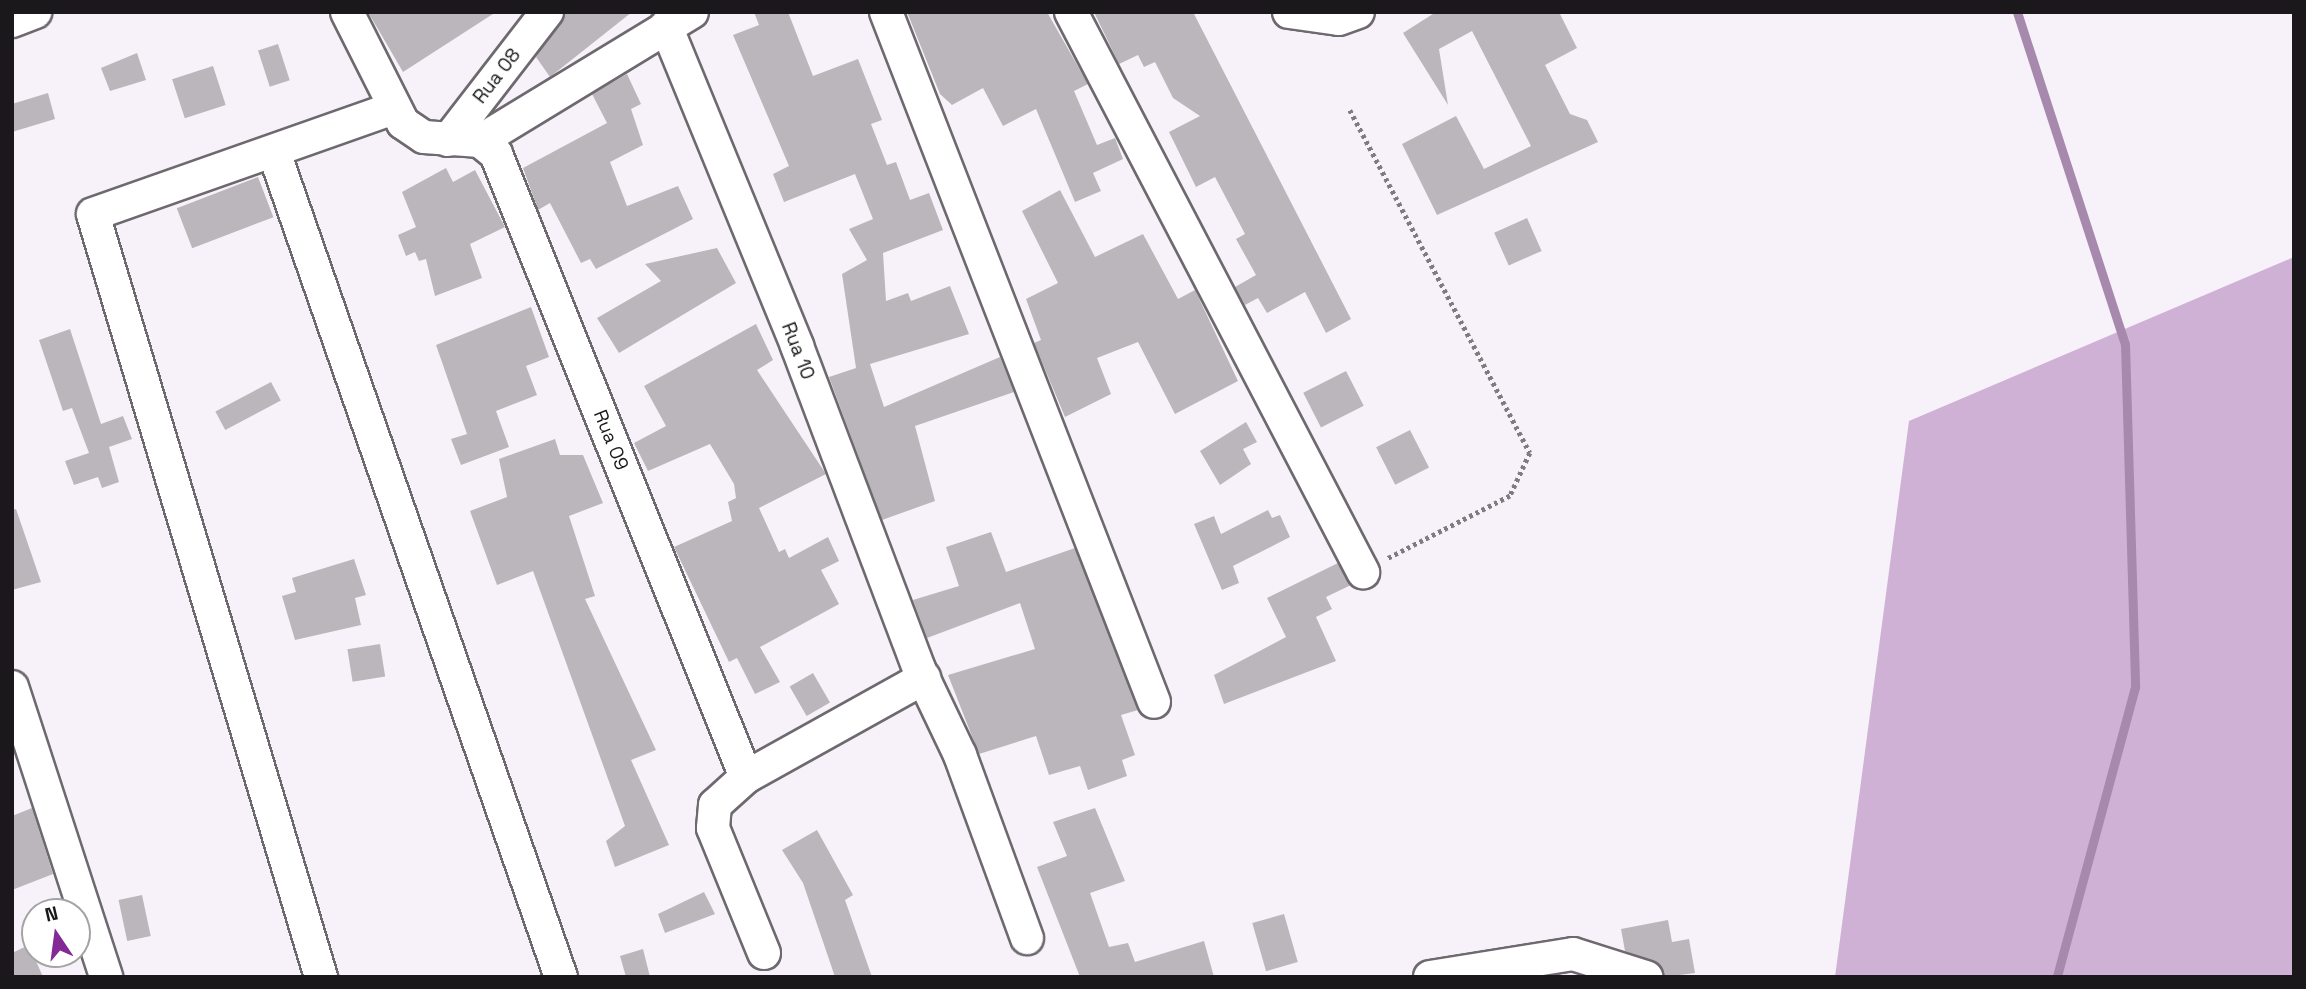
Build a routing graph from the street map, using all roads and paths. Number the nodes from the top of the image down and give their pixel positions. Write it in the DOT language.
graph roads {
  1 [pos="35,12"];
  2 [pos="347,12"];
  3 [pos="547,12"];
  4 [pos="886,12"];
  5 [pos="1071,12"];
  6 [pos="1289,12"];
  7 [pos="1358,12"];
  8 [pos="679,19"];
  9 [pos="12,21"];
  10 [pos="394,108"];
  11 [pos="1350,110"];
  12 [pos="448,139"];
  13 [pos="480,141"];
  14 [pos="275,155"];
  15 [pos="1363,572"];
  16 [pos="924,678"];
  17 [pos="12,687"];
  18 [pos="1154,702"];
  19 [pos="746,777"];
  20 [pos="1027,938"];
  21 [pos="764,953"];
  22 [pos="106,977"];
  23 [pos="321,977"];
  24 [pos="561,977"];
  25 [pos="1430,977"];
  26 [pos="1646,977"];
  1 -- 9 [label="street"];
  2 -- 10 [label="street"];
  3 -- 12 [label="street, Rua 08"];
  4 -- 18 [label="street"];
  5 -- 15 [label="street"];
  6 -- 7 [label="street"];
  8 -- 13 [label="street"];
  8 -- 16 [label="street, Rua 10"];
  10 -- 12 [label="street"];
  10 -- 14 [label="street"];
  11 -- 15 [label="path"];
  12 -- 13 [label="street"];
  13 -- 19 [label="street, Rua 09"];
  14 -- 23 [label="street"];
  14 -- 24 [label="street"];
  16 -- 19 [label="street"];
  16 -- 20 [label="street, Rua 10"];
  17 -- 22 [label="street"];
  19 -- 21 [label="street"];
  25 -- 26 [label="street"];
}
